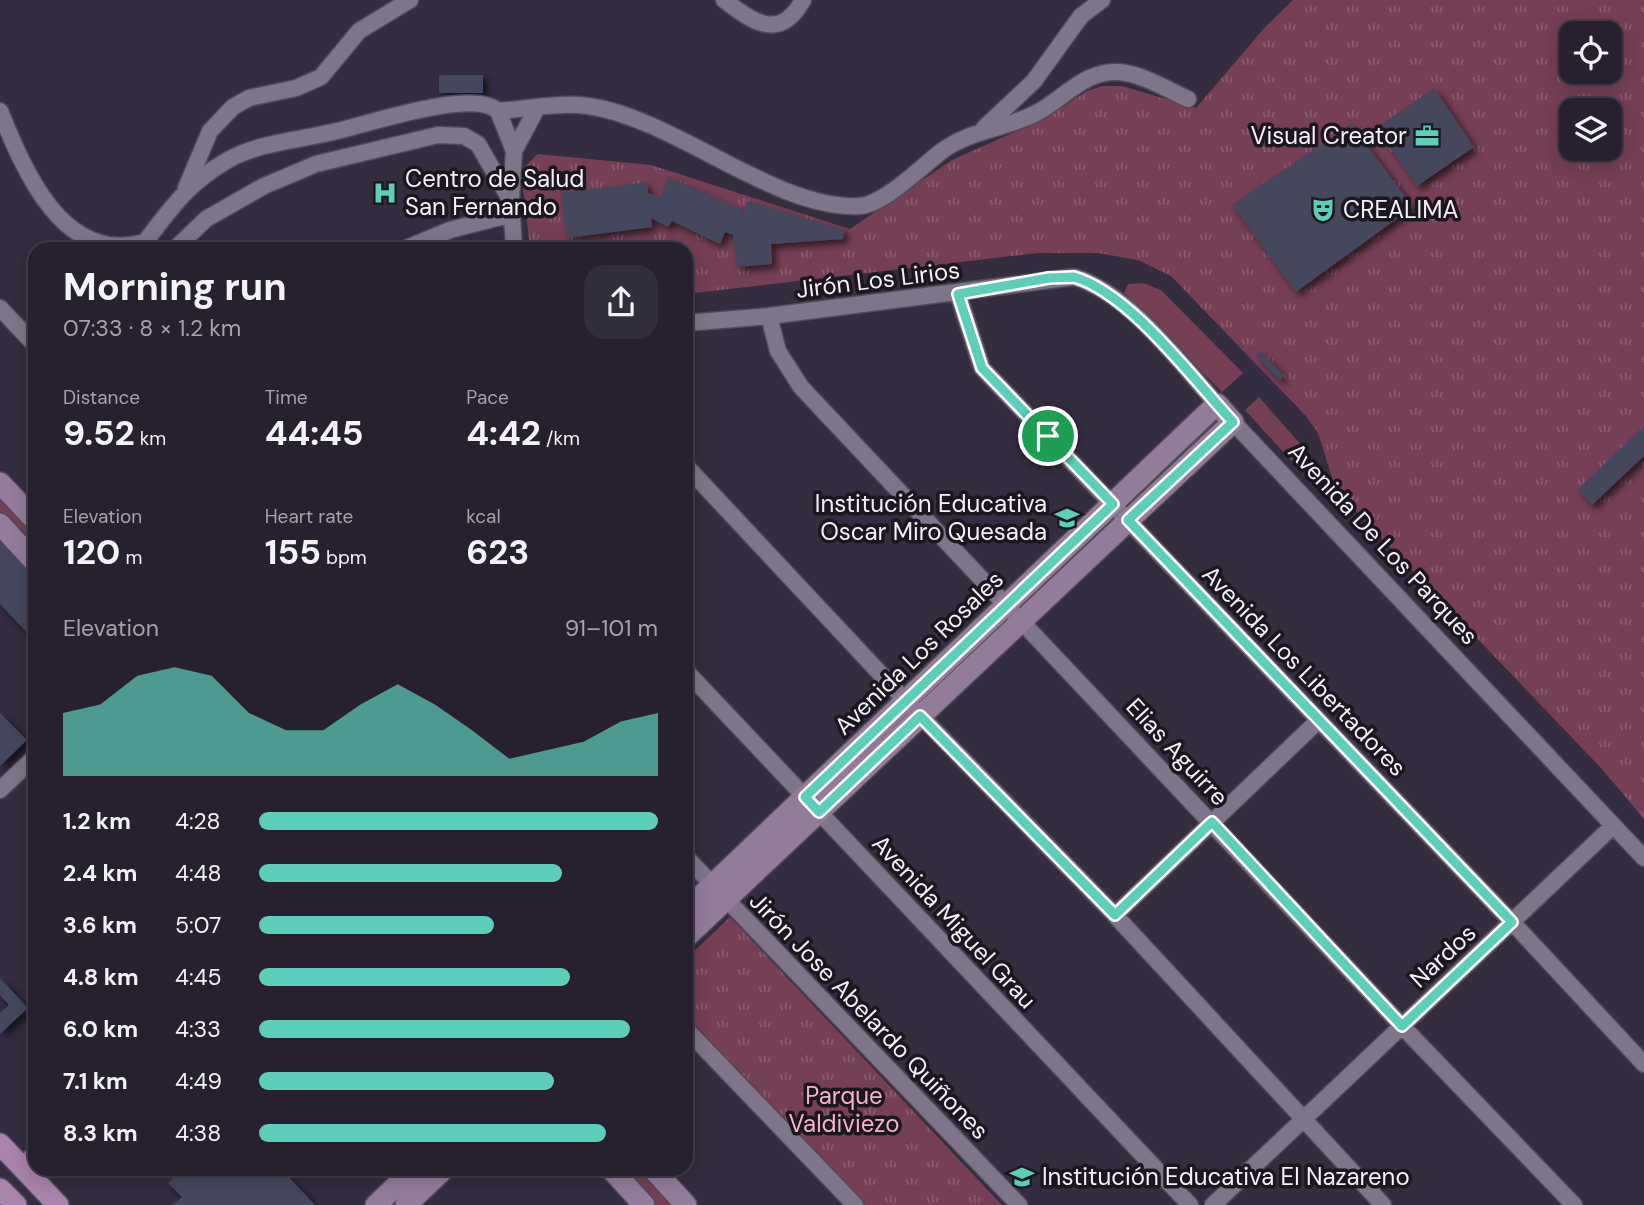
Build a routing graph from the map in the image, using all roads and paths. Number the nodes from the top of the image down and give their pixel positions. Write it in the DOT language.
graph roads {
  1 [pos="410,0"];
  2 [pos="724,0"];
  3 [pos="803,0"];
  4 [pos="1102,0"];
  5 [pos="1188,99"];
  6 [pos="537,108"];
  7 [pos="0,111"];
  8 [pos="498,111"];
  9 [pos="979,132"];
  10 [pos="514,151"];
  11 [pos="186,188"];
  12 [pos="512,208"];
  13 [pos="101,242"];
  14 [pos="145,242"];
  15 [pos="182,242"];
  16 [pos="421,242"];
  17 [pos="514,242"];
  18 [pos="1074,277"];
  19 [pos="958,294"];
  20 [pos="0,308"];
  21 [pos="769,316"];
  22 [pos="693,322"];
  23 [pos="28,338"];
  24 [pos="1217,404"];
  25 [pos="1233,422"];
  26 [pos="693,473"];
  27 [pos="0,483"];
  28 [pos="1121,512"];
  29 [pos="28,513"];
  30 [pos="0,524"];
  31 [pos="28,554"];
  32 [pos="1015,612"];
  33 [pos="693,678"];
  34 [pos="913,709"];
  35 [pos="1319,720"];
  36 [pos="28,764"];
  37 [pos="0,790"];
  38 [pos="812,804"];
  39 [pos="1212,822"];
  40 [pos="1613,826"];
  41 [pos="1644,859"];
  42 [pos="693,865"];
  43 [pos="719,893"];
  44 [pos="693,906"];
  45 [pos="1115,915"];
  46 [pos="1512,922"];
  47 [pos="693,928"];
  48 [pos="1402,1026"];
  49 [pos="693,1036"];
  50 [pos="1644,1064"];
  51 [pos="1304,1118"];
  52 [pos="0,1144"];
  53 [pos="28,1160"];
  54 [pos="39,1176"];
  55 [pos="407,1176"];
  56 [pos="437,1176"];
  57 [pos="617,1176"];
  58 [pos="659,1176"];
  59 [pos="0,1189"];
  60 [pos="16,1205"];
  61 [pos="58,1205"];
  62 [pos="376,1205"];
  63 [pos="406,1205"];
  64 [pos="644,1205"];
  65 [pos="686,1205"];
  66 [pos="855,1205"];
  67 [pos="1019,1205"];
  68 [pos="1190,1205"];
  69 [pos="1213,1205"];
  70 [pos="1383,1205"];
  71 [pos="1574,1205"];
  1 -- 11 [label="street"];
  2 -- 3 [label="street"];
  4 -- 9 [label="street"];
  5 -- 9 [label="street"];
  6 -- 8 [label="street"];
  6 -- 9 [label="street"];
  6 -- 10 [label="street"];
  7 -- 13 [label="street"];
  8 -- 10 [label="street"];
  8 -- 11 [label="street"];
  10 -- 12 [label="street"];
  11 -- 14 [label="street"];
  12 -- 15 [label="street"];
  12 -- 16 [label="street"];
  12 -- 17 [label="street"];
  18 -- 19 [label="street, Jirón Los Lirios"];
  18 -- 24 [label="street, Avenida De Los Parques"];
  19 -- 21 [label="street, Jirón Los Lirios"];
  19 -- 28 [label="street, Avenida Los Libertadores"];
  20 -- 23 [label="street"];
  21 -- 22 [label="street, Jirón Los Lirios"];
  21 -- 32 [label="street, Elias Aguirre"];
  24 -- 25 [label="street, Avenida De Los Parques"];
  24 -- 28 [label="street, Avenida Los Rosales"];
  25 -- 28 [label="street, Avenida Los Rosales"];
  25 -- 40 [label="street, Avenida De Los Parques"];
  26 -- 34 [label="street"];
  27 -- 29 [label="street"];
  28 -- 32 [label="street, Avenida Los Rosales"];
  28 -- 35 [label="street, Avenida Los Libertadores"];
  30 -- 31 [label="street"];
  32 -- 34 [label="street, Avenida Los Rosales"];
  32 -- 39 [label="street, Elias Aguirre"];
  33 -- 38 [label="street, Avenida Miguel Grau"];
  34 -- 38 [label="street, Avenida Los Rosales"];
  34 -- 45 [label="street"];
  35 -- 39 [label="street"];
  35 -- 46 [label="street, Avenida Los Libertadores"];
  36 -- 37 [label="street"];
  38 -- 43 [label="street, Avenida Los Rosales"];
  38 -- 68 [label="street, Avenida Miguel Grau"];
  39 -- 45 [label="street"];
  39 -- 48 [label="street, Elias Aguirre"];
  40 -- 41 [label="street, Avenida De Los Parques"];
  40 -- 46 [label="street, Nardos"];
  42 -- 43 [label="street, Jirón Jose Abelardo Quiñones"];
  43 -- 44 [label="street, Avenida Los Rosales"];
  43 -- 47 [label="street, Avenida Los Rosales"];
  43 -- 67 [label="street, Jirón Jose Abelardo Quiñones"];
  45 -- 51 [label="street"];
  46 -- 48 [label="street, Nardos"];
  46 -- 50 [label="street, Avenida Los Libertadores"];
  48 -- 51 [label="street, Nardos"];
  48 -- 71 [label="street, Elias Aguirre"];
  49 -- 66 [label="street"];
  51 -- 69 [label="street, Nardos"];
  51 -- 70 [label="street"];
  52 -- 53 [label="main road"];
  54 -- 61 [label="main road"];
  55 -- 62 [label="street"];
  56 -- 63 [label="street"];
  57 -- 64 [label="street"];
  58 -- 65 [label="street"];
  59 -- 60 [label="main road"];
}
